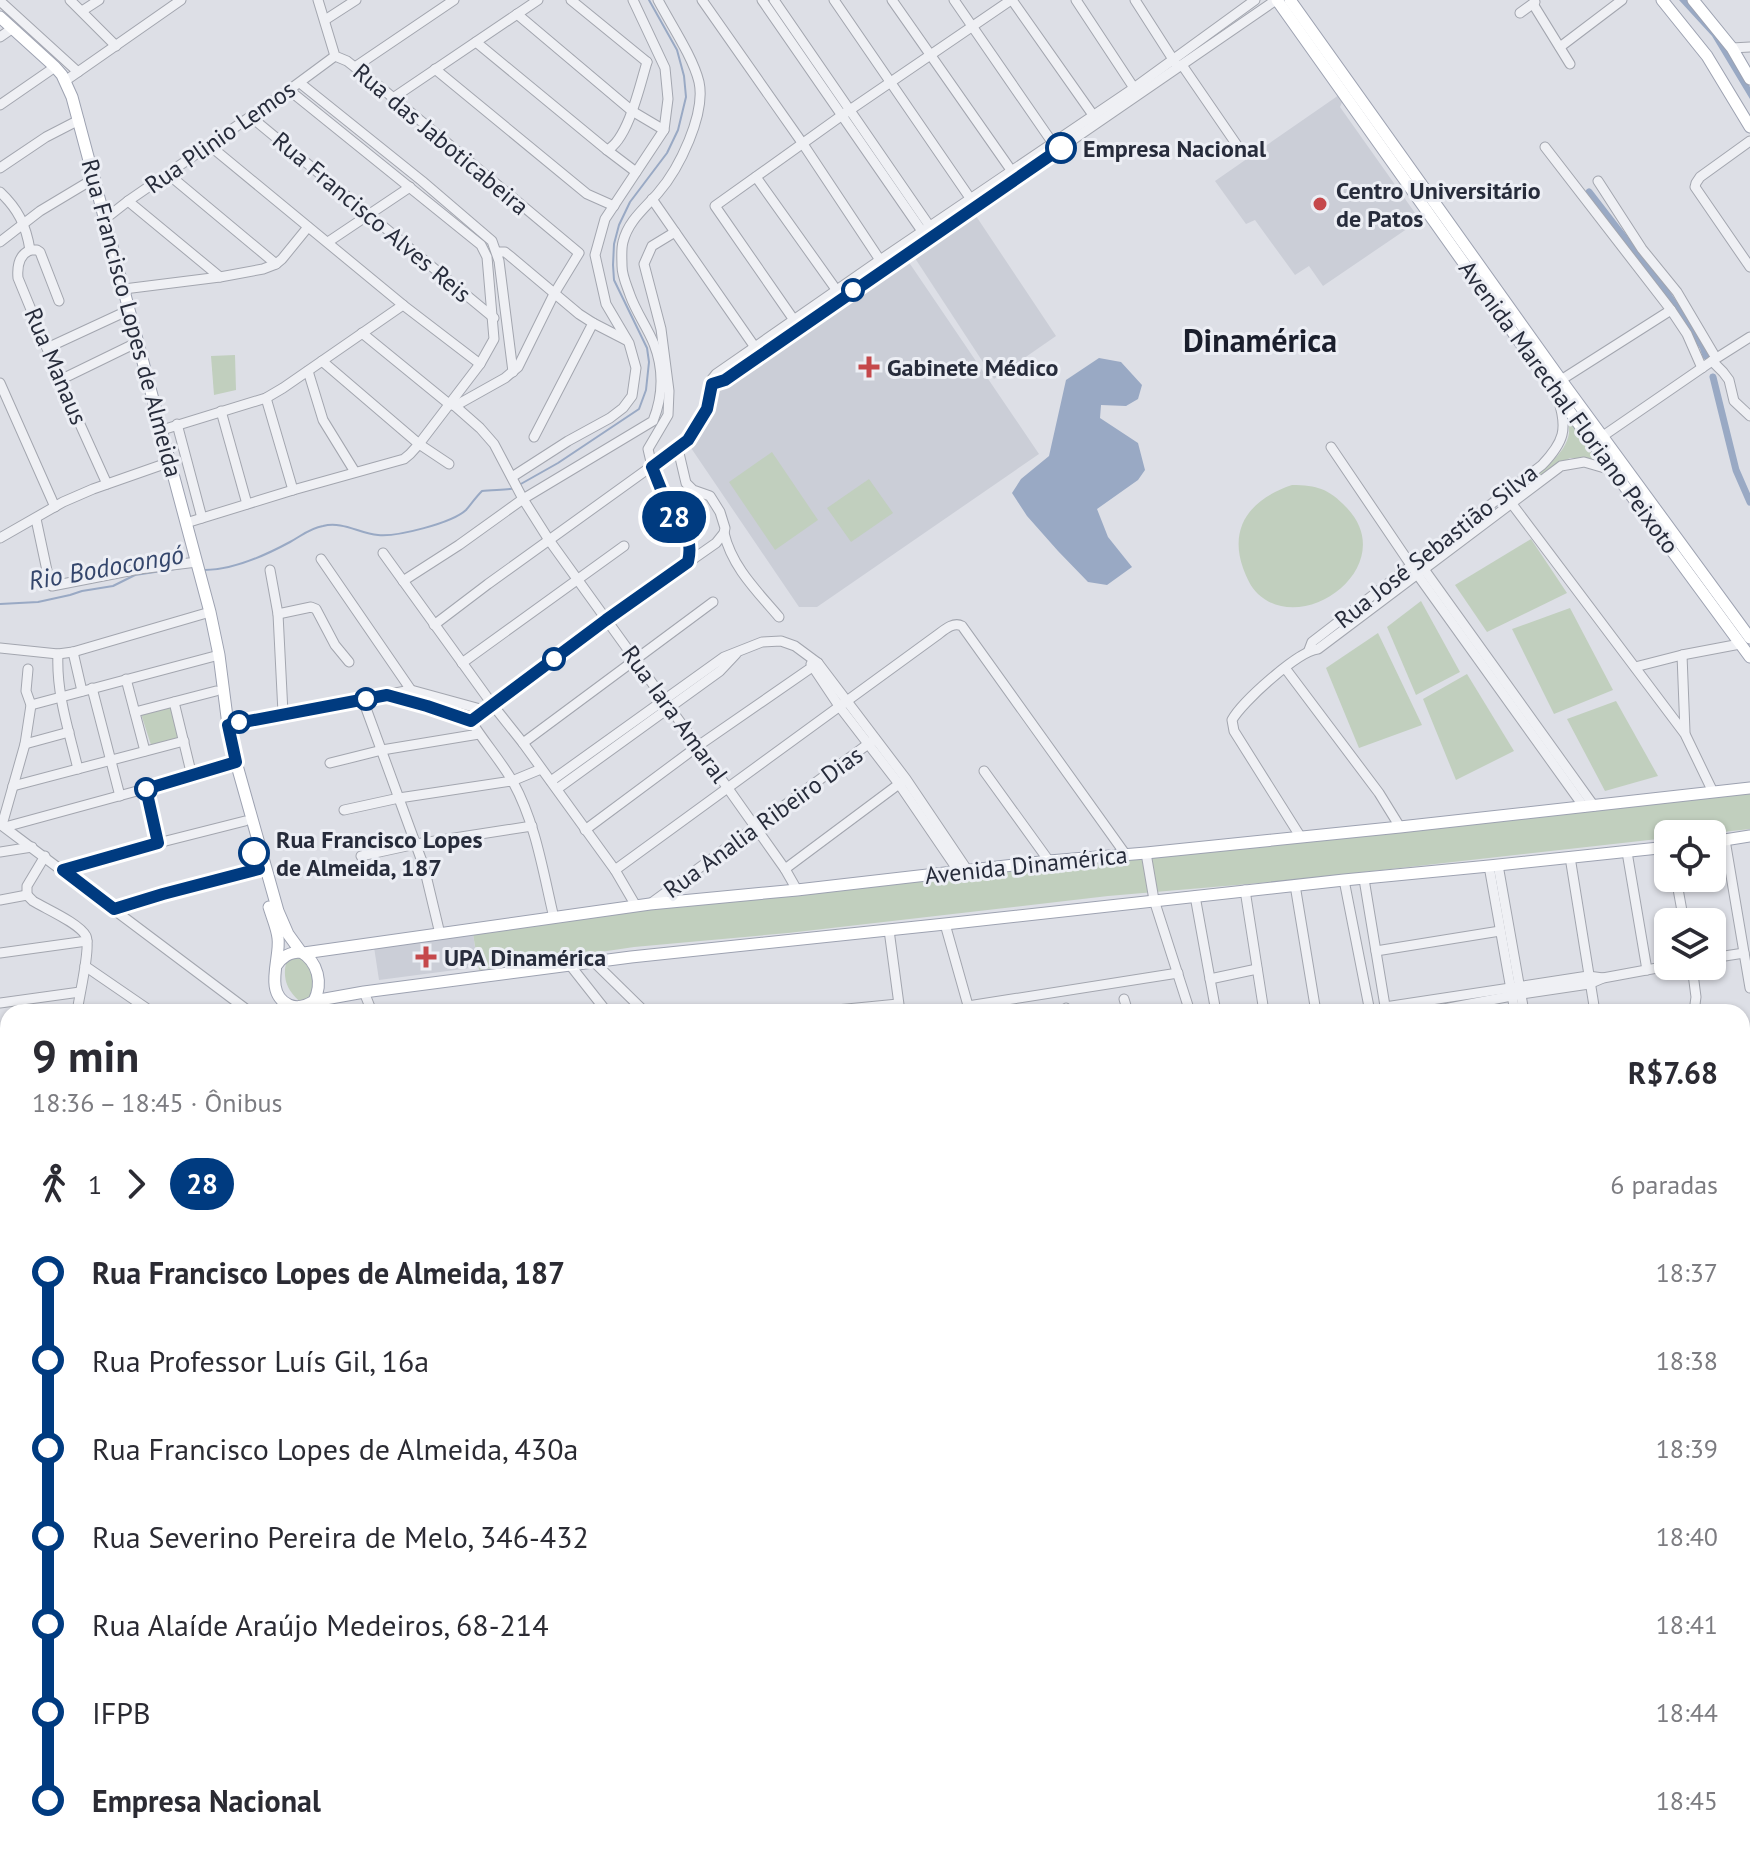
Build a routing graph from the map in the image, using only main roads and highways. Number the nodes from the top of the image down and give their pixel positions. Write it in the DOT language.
graph roads {
  1 [pos="1277,0"];
  2 [pos="1290,0"];
  3 [pos="1662,0"];
  4 [pos="1693,0"];
  5 [pos="0,17"];
  6 [pos="1750,79"];
  7 [pos="1750,127"];
  8 [pos="1745,641"];
  9 [pos="216,652"];
  10 [pos="1750,657"];
  11 [pos="233,763"];
  12 [pos="1750,788"];
  13 [pos="1750,836"];
  14 [pos="1726,840"];
  15 [pos="1654,849"];
  16 [pos="302,953"];
  17 [pos="276,966"];
  18 [pos="288,1004"];
  19 [pos="313,1004"];
  20 [pos="317,1004"];
  1 -- 8 [label="main road, Avenida Marechal Floriano Peixoto"];
  2 -- 8 [label="main road, Avenida Marechal Floriano Peixoto"];
  3 -- 7 [label="main road"];
  4 -- 6 [label="main road"];
  5 -- 9 [label="main road, Rua Francisco Lopes de Almeida"];
  8 -- 10 [label="main road, Avenida Marechal Floriano Peixoto"];
  9 -- 11 [label="main road, Rua Francisco Lopes de Almeida"];
  9 -- 11 [label="main road, Rua Francisco Lopes de Almeida"];
  11 -- 16 [label="main road, Rua Francisco Lopes de Almeida"];
  11 -- 17 [label="main road, Rua Francisco Lopes de Almeida"];
  12 -- 16 [label="main road, Avenida Dinamérica"];
  13 -- 14 [label="main road"];
  15 -- 20 [label="main road, Avenida Dinamérica"];
  16 -- 17 [label="main road"];
  16 -- 19 [label="main road"];
  17 -- 18 [label="main road"];
}
